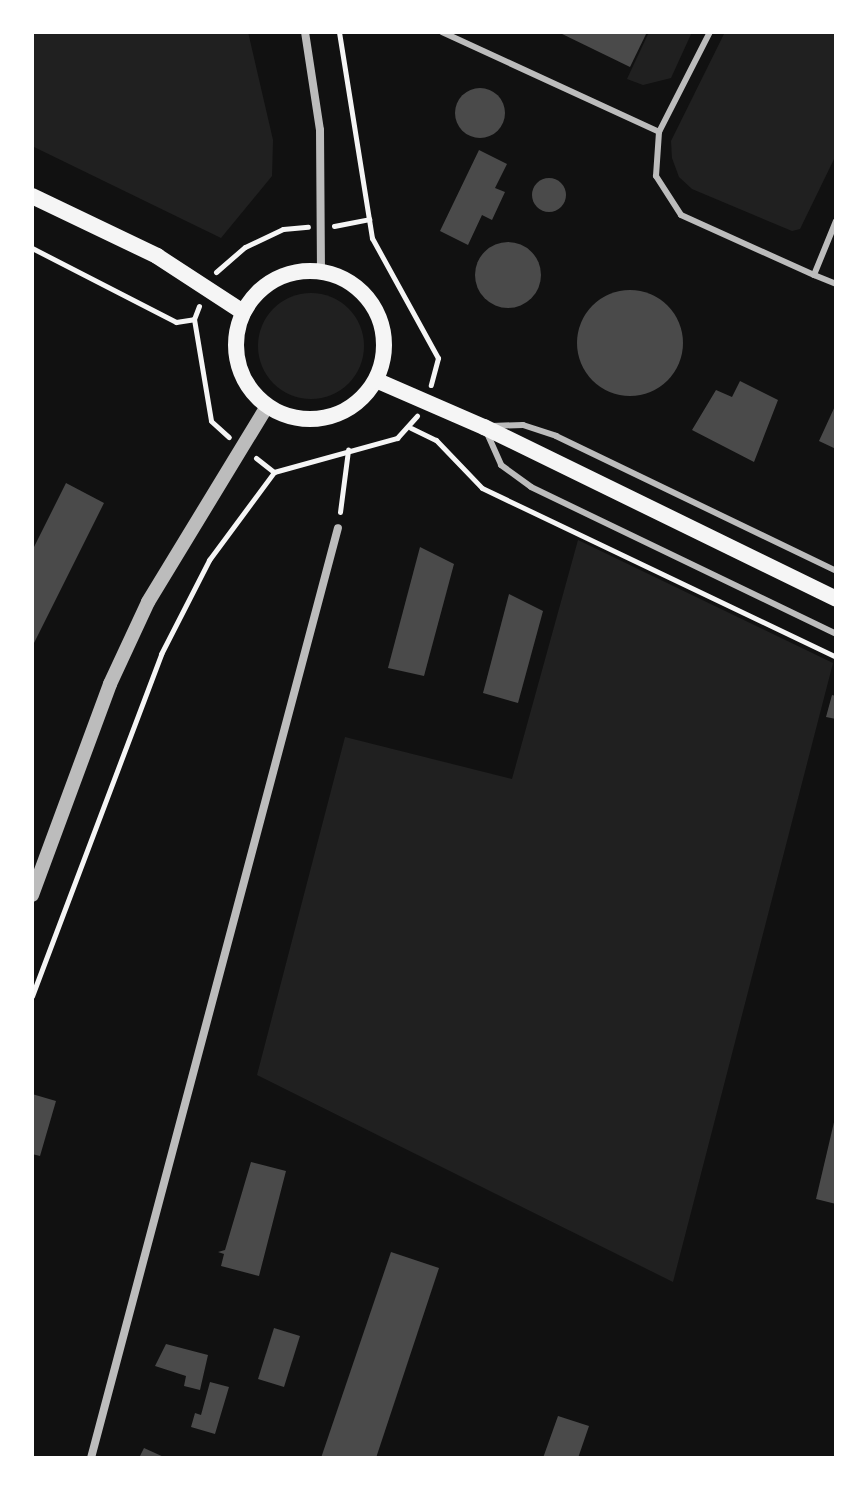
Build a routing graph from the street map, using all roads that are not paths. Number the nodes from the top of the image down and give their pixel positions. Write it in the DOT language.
graph roads {
  1 [pos="305,32"];
  2 [pos="442,32"];
  3 [pos="710,32"];
  4 [pos="659,132"];
  5 [pos="32,196"];
  6 [pos="836,221"];
  7 [pos="321,271"];
  8 [pos="814,275"];
  9 [pos="836,284"];
  10 [pos="243,312"];
  11 [pos="378,381"];
  12 [pos="267,406"];
  13 [pos="484,427"];
  14 [pos="338,528"];
  15 [pos="836,571"];
  16 [pos="836,599"];
  17 [pos="836,634"];
  18 [pos="32,895"];
  19 [pos="91,1458"];
  1 -- 7 [label="street"];
  2 -- 4 [label="lane"];
  3 -- 4 [label="lane"];
  4 -- 8 [label="lane"];
  5 -- 10 [label="main road"];
  6 -- 8 [label="lane"];
  7 -- 10 [label="main road"];
  7 -- 11 [label="main road"];
  8 -- 9 [label="lane"];
  10 -- 12 [label="main road"];
  11 -- 12 [label="main road"];
  11 -- 13 [label="main road"];
  12 -- 18 [label="street"];
  13 -- 15 [label="lane"];
  13 -- 16 [label="main road"];
  13 -- 17 [label="lane"];
  14 -- 19 [label="street"];
}
